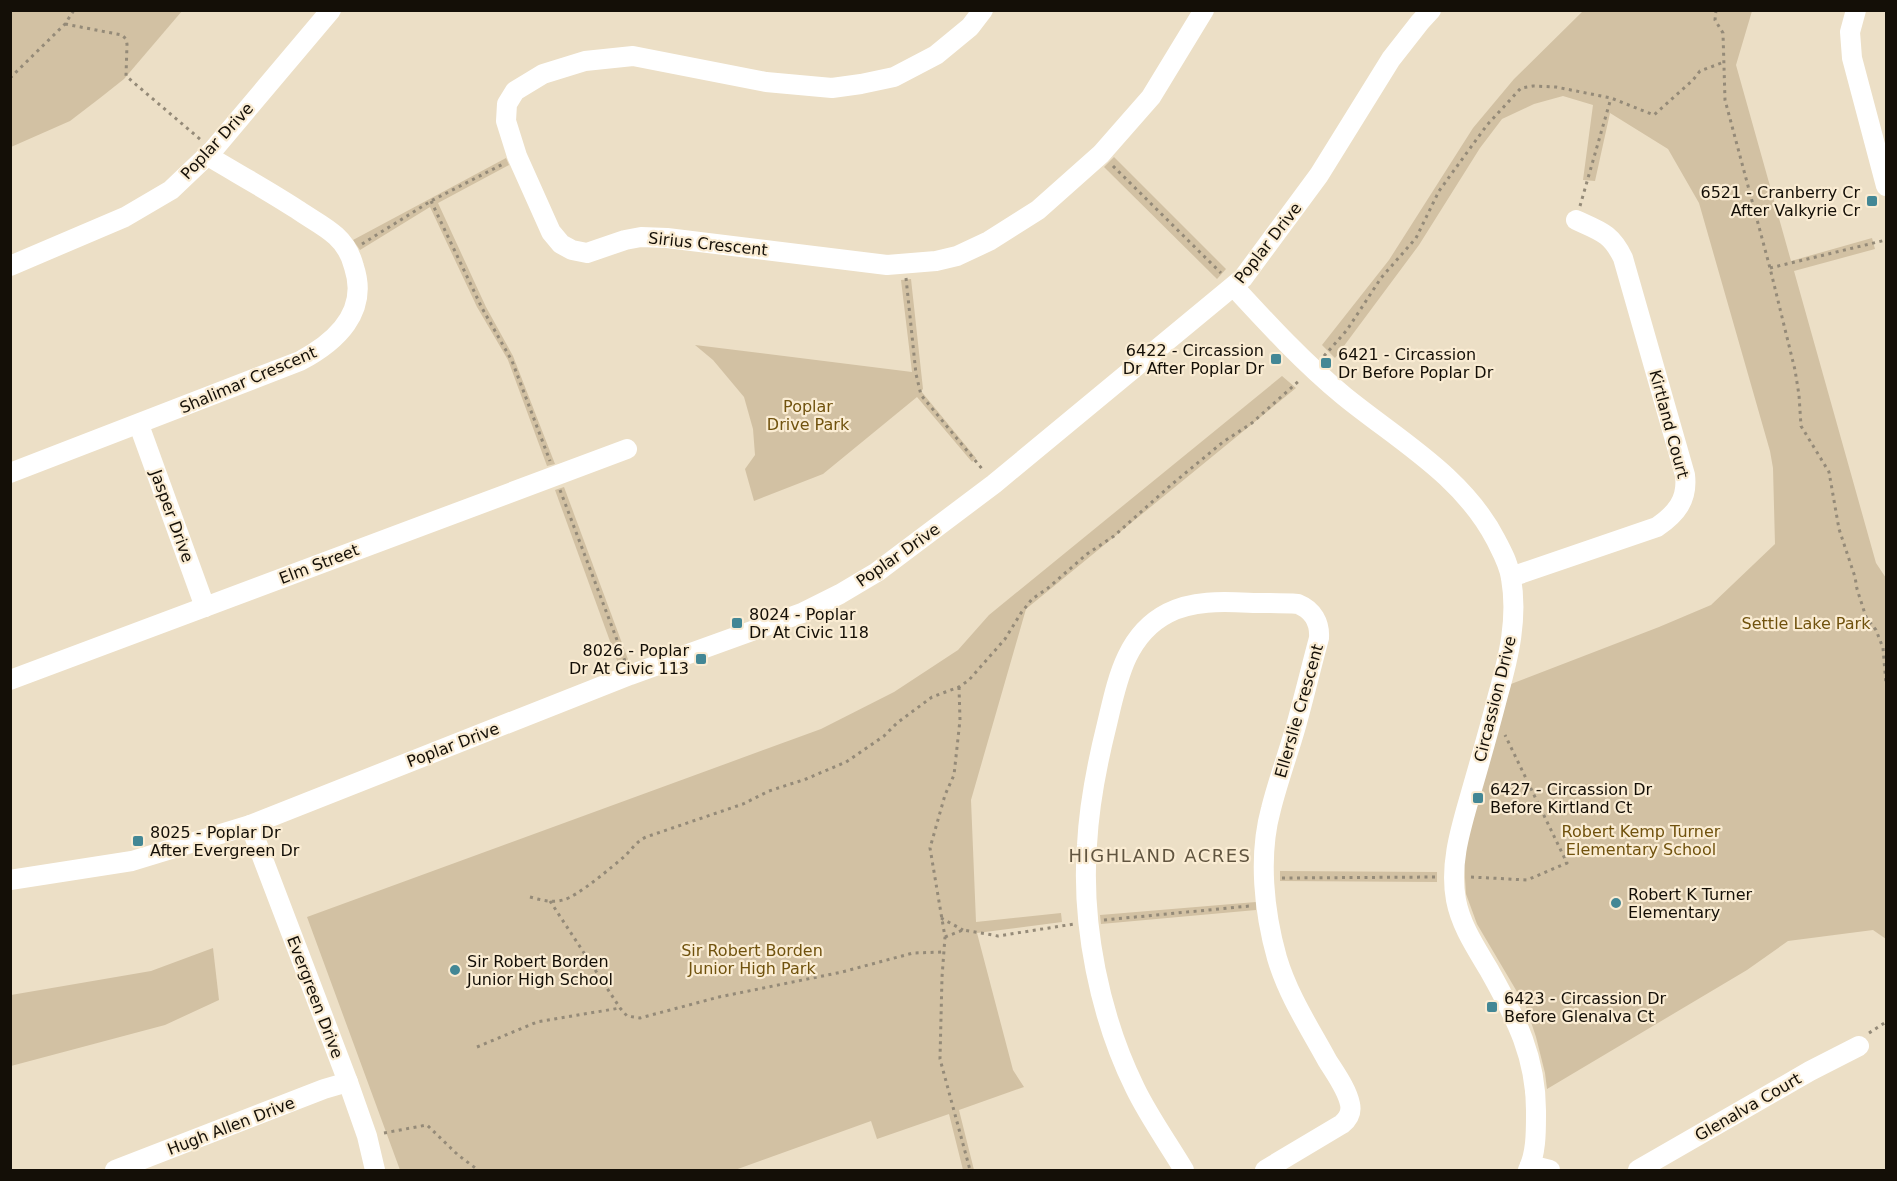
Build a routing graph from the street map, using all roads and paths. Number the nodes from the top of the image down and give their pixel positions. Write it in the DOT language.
graph roads {
  1 [pos="74,10"];
  2 [pos="331,10"];
  3 [pos="983,10"];
  4 [pos="1204,10"];
  5 [pos="1431,10"];
  6 [pos="1716,10"];
  7 [pos="1856,10"];
  8 [pos="65,24"];
  9 [pos="1724,62"];
  10 [pos="10,78"];
  11 [pos="1611,98"];
  12 [pos="1881,144"];
  13 [pos="211,153"];
  14 [pos="1101,154"];
  15 [pos="517,156"];
  16 [pos="1887,186"];
  17 [pos="431,201"];
  18 [pos="1576,220"];
  19 [pos="1887,240"];
  20 [pos="349,252"];
  21 [pos="905,265"];
  22 [pos="10,266"];
  23 [pos="1770,268"];
  24 [pos="1234,287"];
  25 [pos="1311,369"];
  26 [pos="139,425"];
  27 [pos="627,449"];
  28 [pos="10,473"];
  29 [pos="555,475"];
  30 [pos="994,484"];
  31 [pos="1511,577"];
  32 [pos="205,607"];
  33 [pos="630,675"];
  34 [pos="10,680"];
  35 [pos="1887,684"];
  36 [pos="959,687"];
  37 [pos="1494,712"];
  38 [pos="250,825"];
  39 [pos="1454,877"];
  40 [pos="1265,878"];
  41 [pos="10,880"];
  42 [pos="530,897"];
  43 [pos="550,901"];
  44 [pos="1266,905"];
  45 [pos="941,918"];
  46 [pos="1088,921"];
  47 [pos="963,930"];
  48 [pos="945,937"];
  49 [pos="943,952"];
  50 [pos="620,1008"];
  51 [pos="1859,1046"];
  52 [pos="477,1047"];
  53 [pos="348,1082"];
  54 [pos="367,1136"];
  55 [pos="147,1165"];
  56 [pos="1529,1168"];
  57 [pos="115,1170"];
  58 [pos="375,1170"];
  59 [pos="478,1170"];
  60 [pos="970,1170"];
  61 [pos="1184,1170"];
  62 [pos="1265,1170"];
  63 [pos="1550,1170"];
  64 [pos="1638,1170"];
  1 -- 8 [label="path"];
  2 -- 13 [label="street, Poplar Drive"];
  3 -- 15 [label="street, Sirius Crescent"];
  4 -- 14 [label="street, Sirius Crescent"];
  5 -- 24 [label="street, Poplar Drive"];
  6 -- 9 [label="path"];
  7 -- 12 [label="street"];
  8 -- 10 [label="path"];
  8 -- 13 [label="path"];
  9 -- 11 [label="path"];
  9 -- 23 [label="path"];
  11 -- 18 [label="path"];
  11 -- 25 [label="path"];
  12 -- 16 [label="street"];
  13 -- 20 [label="street, Shalimar Crescent"];
  13 -- 22 [label="street, Poplar Drive"];
  14 -- 21 [label="street, Sirius Crescent"];
  14 -- 24 [label="path"];
  15 -- 17 [label="path"];
  15 -- 21 [label="street, Sirius Crescent"];
  17 -- 20 [label="path"];
  17 -- 29 [label="path"];
  18 -- 31 [label="street, Kirtland Court"];
  19 -- 23 [label="path"];
  20 -- 26 [label="street, Shalimar Crescent"];
  21 -- 30 [label="path"];
  23 -- 35 [label="path"];
  24 -- 25 [label="street, Circassion Drive"];
  24 -- 30 [label="street, Poplar Drive"];
  25 -- 31 [label="street, Circassion Drive"];
  25 -- 36 [label="path"];
  26 -- 28 [label="street, Shalimar Crescent"];
  26 -- 32 [label="street, Jasper Drive"];
  27 -- 29 [label="street, Elm Street"];
  29 -- 32 [label="street, Elm Street"];
  29 -- 33 [label="path"];
  30 -- 33 [label="street, Poplar Drive"];
  31 -- 37 [label="street, Circassion Drive"];
  32 -- 34 [label="street, Elm Street"];
  33 -- 38 [label="street, Poplar Drive"];
  36 -- 43 [label="path"];
  36 -- 45 [label="path"];
  37 -- 39 [label="street, Circassion Drive"];
  37 -- 39 [label="path"];
  38 -- 41 [label="street, Poplar Drive"];
  38 -- 53 [label="street, Evergreen Drive"];
  39 -- 40 [label="path"];
  39 -- 56 [label="street, Circassion Drive"];
  40 -- 44 [label="street, Ellerslie Crescent"];
  40 -- 46 [label="street, Ellerslie Crescent"];
  42 -- 43 [label="path"];
  43 -- 50 [label="path"];
  44 -- 46 [label="path"];
  44 -- 62 [label="street, Ellerslie Crescent"];
  45 -- 47 [label="path"];
  45 -- 48 [label="path"];
  46 -- 47 [label="path"];
  46 -- 61 [label="street, Ellerslie Crescent"];
  47 -- 48 [label="path"];
  48 -- 49 [label="path"];
  49 -- 50 [label="path"];
  49 -- 60 [label="path"];
  50 -- 52 [label="path"];
  51 -- 64 [label="street, Glenalva Court"];
  53 -- 54 [label="street, Evergreen Drive"];
  53 -- 55 [label="street, Hugh Allen Drive"];
  54 -- 58 [label="street, Evergreen Drive"];
  54 -- 59 [label="path"];
  55 -- 57 [label="street, Hugh Allen Drive"];
  56 -- 63 [label="street"];
}
